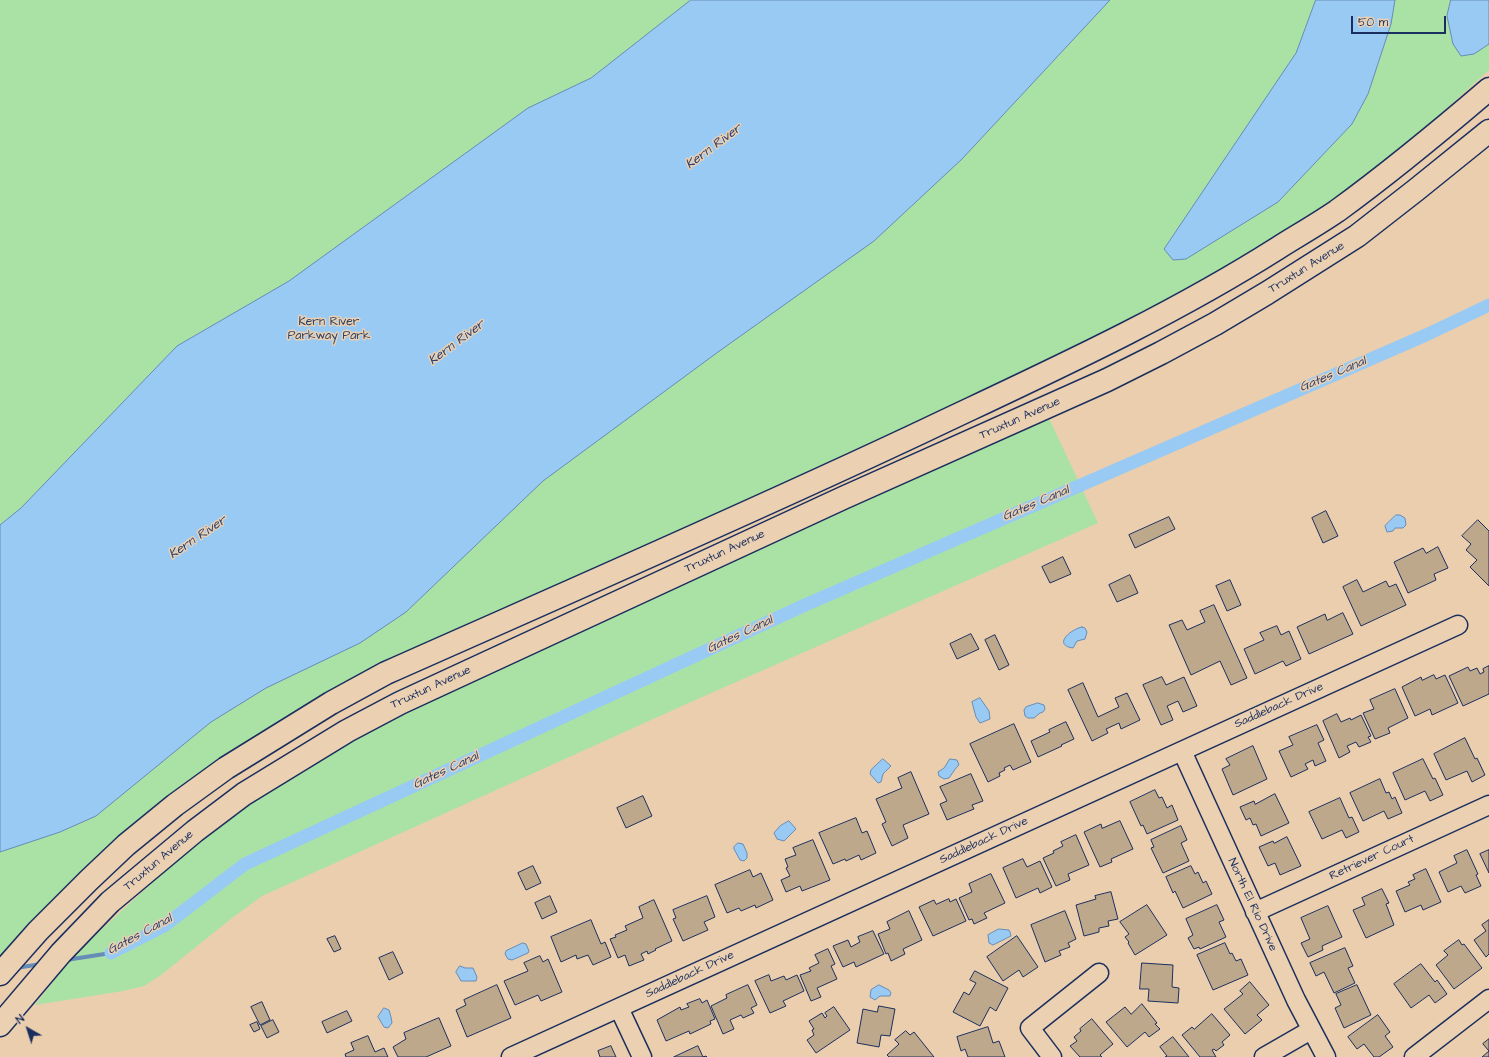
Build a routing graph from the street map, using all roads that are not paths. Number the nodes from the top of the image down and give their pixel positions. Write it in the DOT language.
graph roads {
  1 [pos="1489,89"];
  2 [pos="1489,131"];
  3 [pos="1458,625"];
  4 [pos="1182,751"];
  5 [pos="1489,805"];
  6 [pos="1255,912"];
  7 [pos="1099,973"];
  8 [pos="0,974"];
  9 [pos="1489,999"];
  10 [pos="619,1008"];
  11 [pos="0,1024"];
  12 [pos="1311,1030"];
  13 [pos="511,1057"];
  14 [pos="642,1057"];
  15 [pos="1052,1057"];
  16 [pos="1264,1057"];
  17 [pos="1326,1057"];
  18 [pos="1414,1057"];
  1 -- 8 [label="main road"];
  2 -- 11 [label="main road, Truxtun Avenue"];
  3 -- 4 [label="street, Saddleback Drive"];
  4 -- 6 [label="street, North El Rio Drive"];
  4 -- 10 [label="street, Saddleback Drive"];
  5 -- 6 [label="street, Retriever Court"];
  6 -- 12 [label="street, North El Rio Drive"];
  7 -- 15 [label="street"];
  9 -- 18 [label="street"];
  10 -- 13 [label="street, Saddleback Drive"];
  10 -- 14 [label="street"];
  12 -- 16 [label="street"];
  12 -- 17 [label="street, North El Rio Drive"];
}
